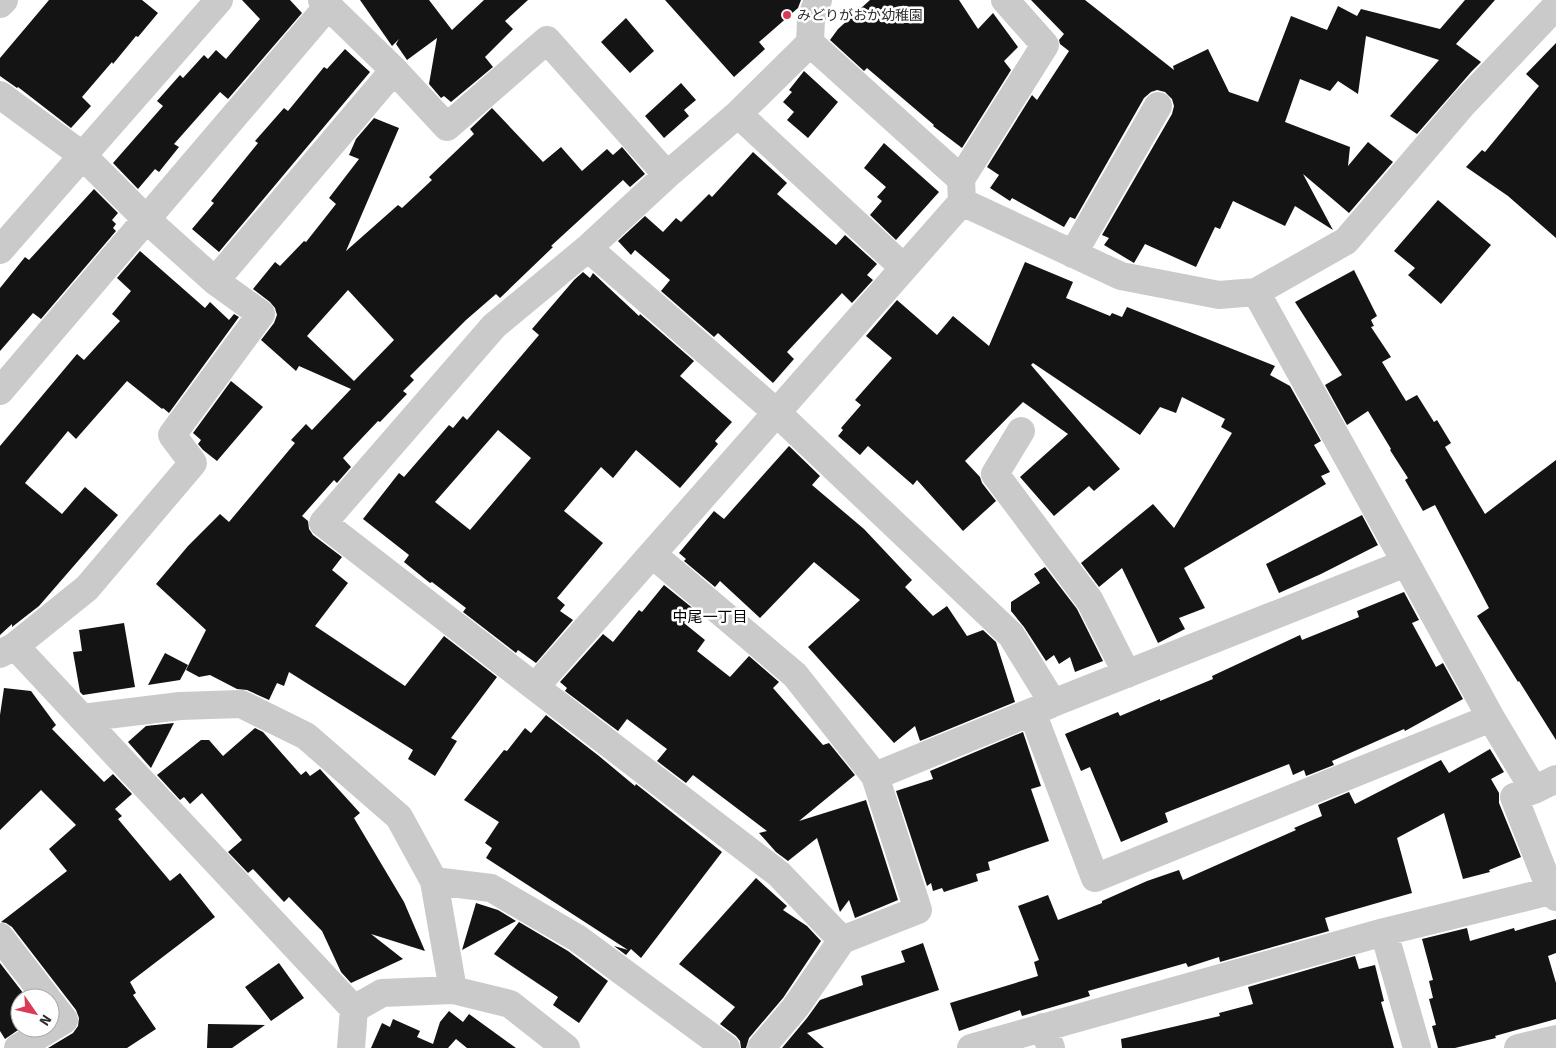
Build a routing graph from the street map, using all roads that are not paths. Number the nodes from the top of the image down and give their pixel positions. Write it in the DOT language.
graph roads {
  1 [pos="4,0"];
  2 [pos="219,0"];
  3 [pos="818,0"];
  4 [pos="1005,0"];
  5 [pos="325,3"];
  6 [pos="0,4"];
  7 [pos="1556,6"];
  8 [pos="810,43"];
  9 [pos="394,70"];
  10 [pos="0,95"];
  11 [pos="1158,106"];
  12 [pos="738,114"];
  13 [pos="82,156"];
  14 [pos="667,175"];
  15 [pos="962,191"];
  16 [pos="147,220"];
  17 [pos="588,248"];
  18 [pos="0,250"];
  19 [pos="1073,254"];
  20 [pos="904,268"];
  21 [pos="215,281"];
  22 [pos="1256,292"];
  23 [pos="0,391"];
  24 [pos="776,412"];
  25 [pos="1021,431"];
  26 [pos="652,554"];
  27 [pos="1406,563"];
  28 [pos="8,650"];
  29 [pos="1127,674"];
  30 [pos="535,687"];
  31 [pos="1043,708"];
  32 [pos="82,718"];
  33 [pos="1491,718"];
  34 [pos="875,776"];
  35 [pos="1545,784"];
  36 [pos="434,880"];
  37 [pos="1554,894"];
  38 [pos="1384,932"];
  39 [pos="0,938"];
  40 [pos="842,940"];
  41 [pos="39,988"];
  42 [pos="453,990"];
  43 [pos="354,1009"];
  44 [pos="1047,1037"];
  45 [pos="34,1038"];
  46 [pos="1556,1039"];
  47 [pos="18,1048"];
  48 [pos="351,1048"];
  49 [pos="566,1048"];
  50 [pos="726,1048"];
  51 [pos="761,1048"];
  52 [pos="971,1048"];
  53 [pos="1417,1048"];
  54 [pos="1518,1048"];
  1 -- 6 [label="street"];
  2 -- 13 [label="street"];
  3 -- 8 [label="street"];
  4 -- 15 [label="street"];
  5 -- 9 [label="street"];
  5 -- 16 [label="street"];
  7 -- 22 [label="street"];
  8 -- 12 [label="street"];
  8 -- 15 [label="street"];
  9 -- 14 [label="street"];
  9 -- 21 [label="street"];
  10 -- 13 [label="street"];
  11 -- 19 [label="street"];
  12 -- 14 [label="street"];
  12 -- 20 [label="street"];
  13 -- 16 [label="street"];
  13 -- 18 [label="street"];
  14 -- 17 [label="street"];
  15 -- 19 [label="street"];
  15 -- 20 [label="street"];
  16 -- 21 [label="street"];
  16 -- 23 [label="street"];
  17 -- 24 [label="street"];
  17 -- 30 [label="street"];
  19 -- 22 [label="street"];
  20 -- 24 [label="street"];
  21 -- 28 [label="street"];
  22 -- 27 [label="street"];
  24 -- 26 [label="street"];
  24 -- 31 [label="street"];
  25 -- 29 [label="street"];
  26 -- 30 [label="street"];
  26 -- 34 [label="street"];
  27 -- 29 [label="street"];
  27 -- 33 [label="street"];
  28 -- 32 [label="street"];
  29 -- 31 [label="street"];
  30 -- 40 [label="street"];
  31 -- 33 [label="street"];
  31 -- 34 [label="street"];
  32 -- 36 [label="street"];
  32 -- 43 [label="street"];
  33 -- 35 [label="street"];
  34 -- 40 [label="street"];
  35 -- 37 [label="street"];
  36 -- 42 [label="street"];
  36 -- 50 [label="street"];
  37 -- 38 [label="street"];
  38 -- 44 [label="street"];
  38 -- 53 [label="street"];
  39 -- 41 [label="street"];
  40 -- 51 [label="street"];
  42 -- 43 [label="street"];
  42 -- 49 [label="street"];
  43 -- 48 [label="street"];
  44 -- 52 [label="street"];
  45 -- 47 [label="street"];
  46 -- 54 [label="street"];
}
